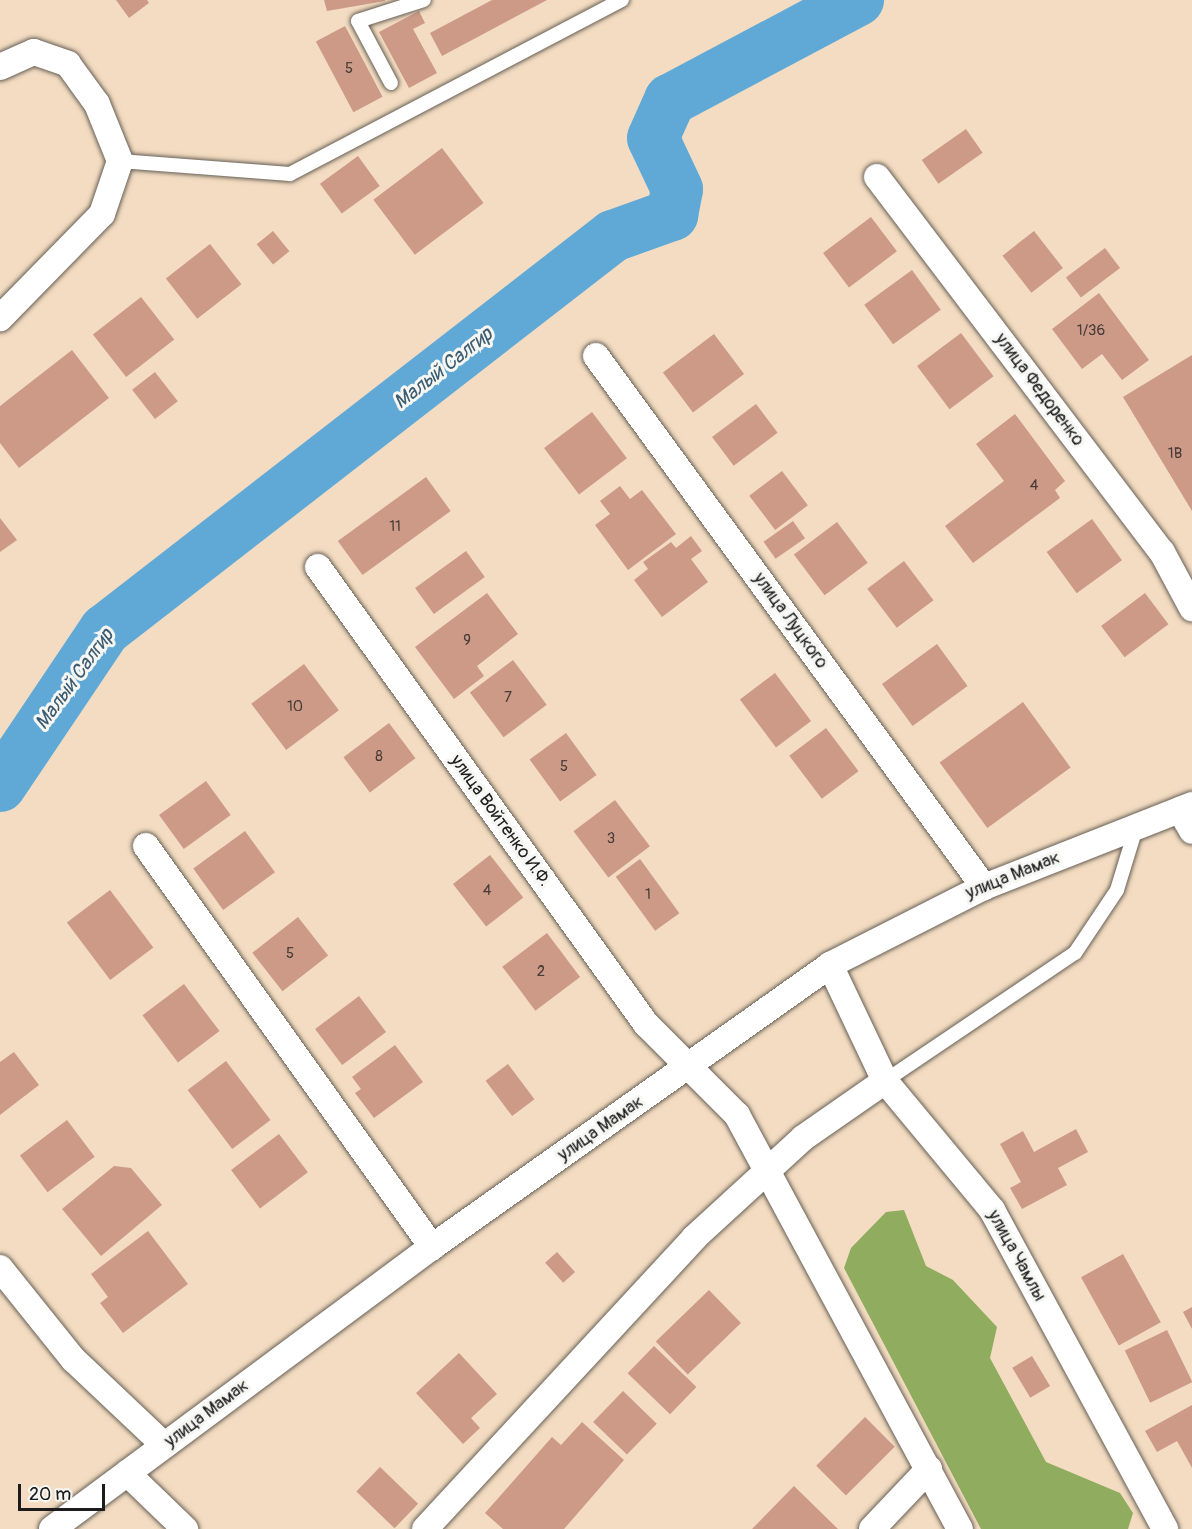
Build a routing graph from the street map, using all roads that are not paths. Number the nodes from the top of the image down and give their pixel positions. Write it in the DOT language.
graph roads {
  1 [pos="424,0"];
  2 [pos="622,0"];
  3 [pos="0,67"];
  4 [pos="391,83"];
  5 [pos="120,161"];
  6 [pos="877,177"];
  7 [pos="0,318"];
  8 [pos="596,356"];
  9 [pos="318,567"];
  10 [pos="1192,608"];
  11 [pos="1188,816"];
  12 [pos="1136,828"];
  13 [pos="146,846"];
  14 [pos="984,886"];
  15 [pos="830,965"];
  16 [pos="692,1066"];
  17 [pos="885,1081"];
  18 [pos="769,1172"];
  19 [pos="432,1246"];
  20 [pos="0,1268"];
  21 [pos="164,1445"];
  22 [pos="929,1469"];
  23 [pos="127,1473"];
  24 [pos="52,1529"];
  25 [pos="185,1529"];
  26 [pos="425,1529"];
  27 [pos="872,1529"];
  28 [pos="960,1529"];
  29 [pos="1165,1529"];
  1 -- 4 [label="lane"];
  2 -- 5 [label="lane"];
  3 -- 5 [label="street"];
  5 -- 7 [label="street"];
  6 -- 10 [label="street, улица Федоренко"];
  8 -- 14 [label="street, улица Луцкого"];
  9 -- 16 [label="street, улица Войтенко И.Ф."];
  11 -- 12 [label="street, улица Мамак"];
  12 -- 14 [label="street, улица Мамак"];
  12 -- 17 [label="lane"];
  13 -- 19 [label="street"];
  14 -- 15 [label="street, улица Мамак"];
  15 -- 16 [label="street, улица Мамак"];
  15 -- 17 [label="street, улица Чамлы"];
  16 -- 18 [label="street, улица Войтенко И.Ф."];
  16 -- 19 [label="street, улица Мамак"];
  17 -- 18 [label="street"];
  17 -- 29 [label="street, улица Чамлы"];
  18 -- 22 [label="street, улица Войтенко И.Ф."];
  18 -- 26 [label="street"];
  19 -- 21 [label="street, улица Мамак"];
  20 -- 21 [label="street"];
  21 -- 23 [label="street, улица Мамак"];
  22 -- 27 [label="street"];
  22 -- 28 [label="street, улица Войтенко И.Ф."];
  23 -- 24 [label="street, улица Мамак"];
  23 -- 25 [label="street"];
}
